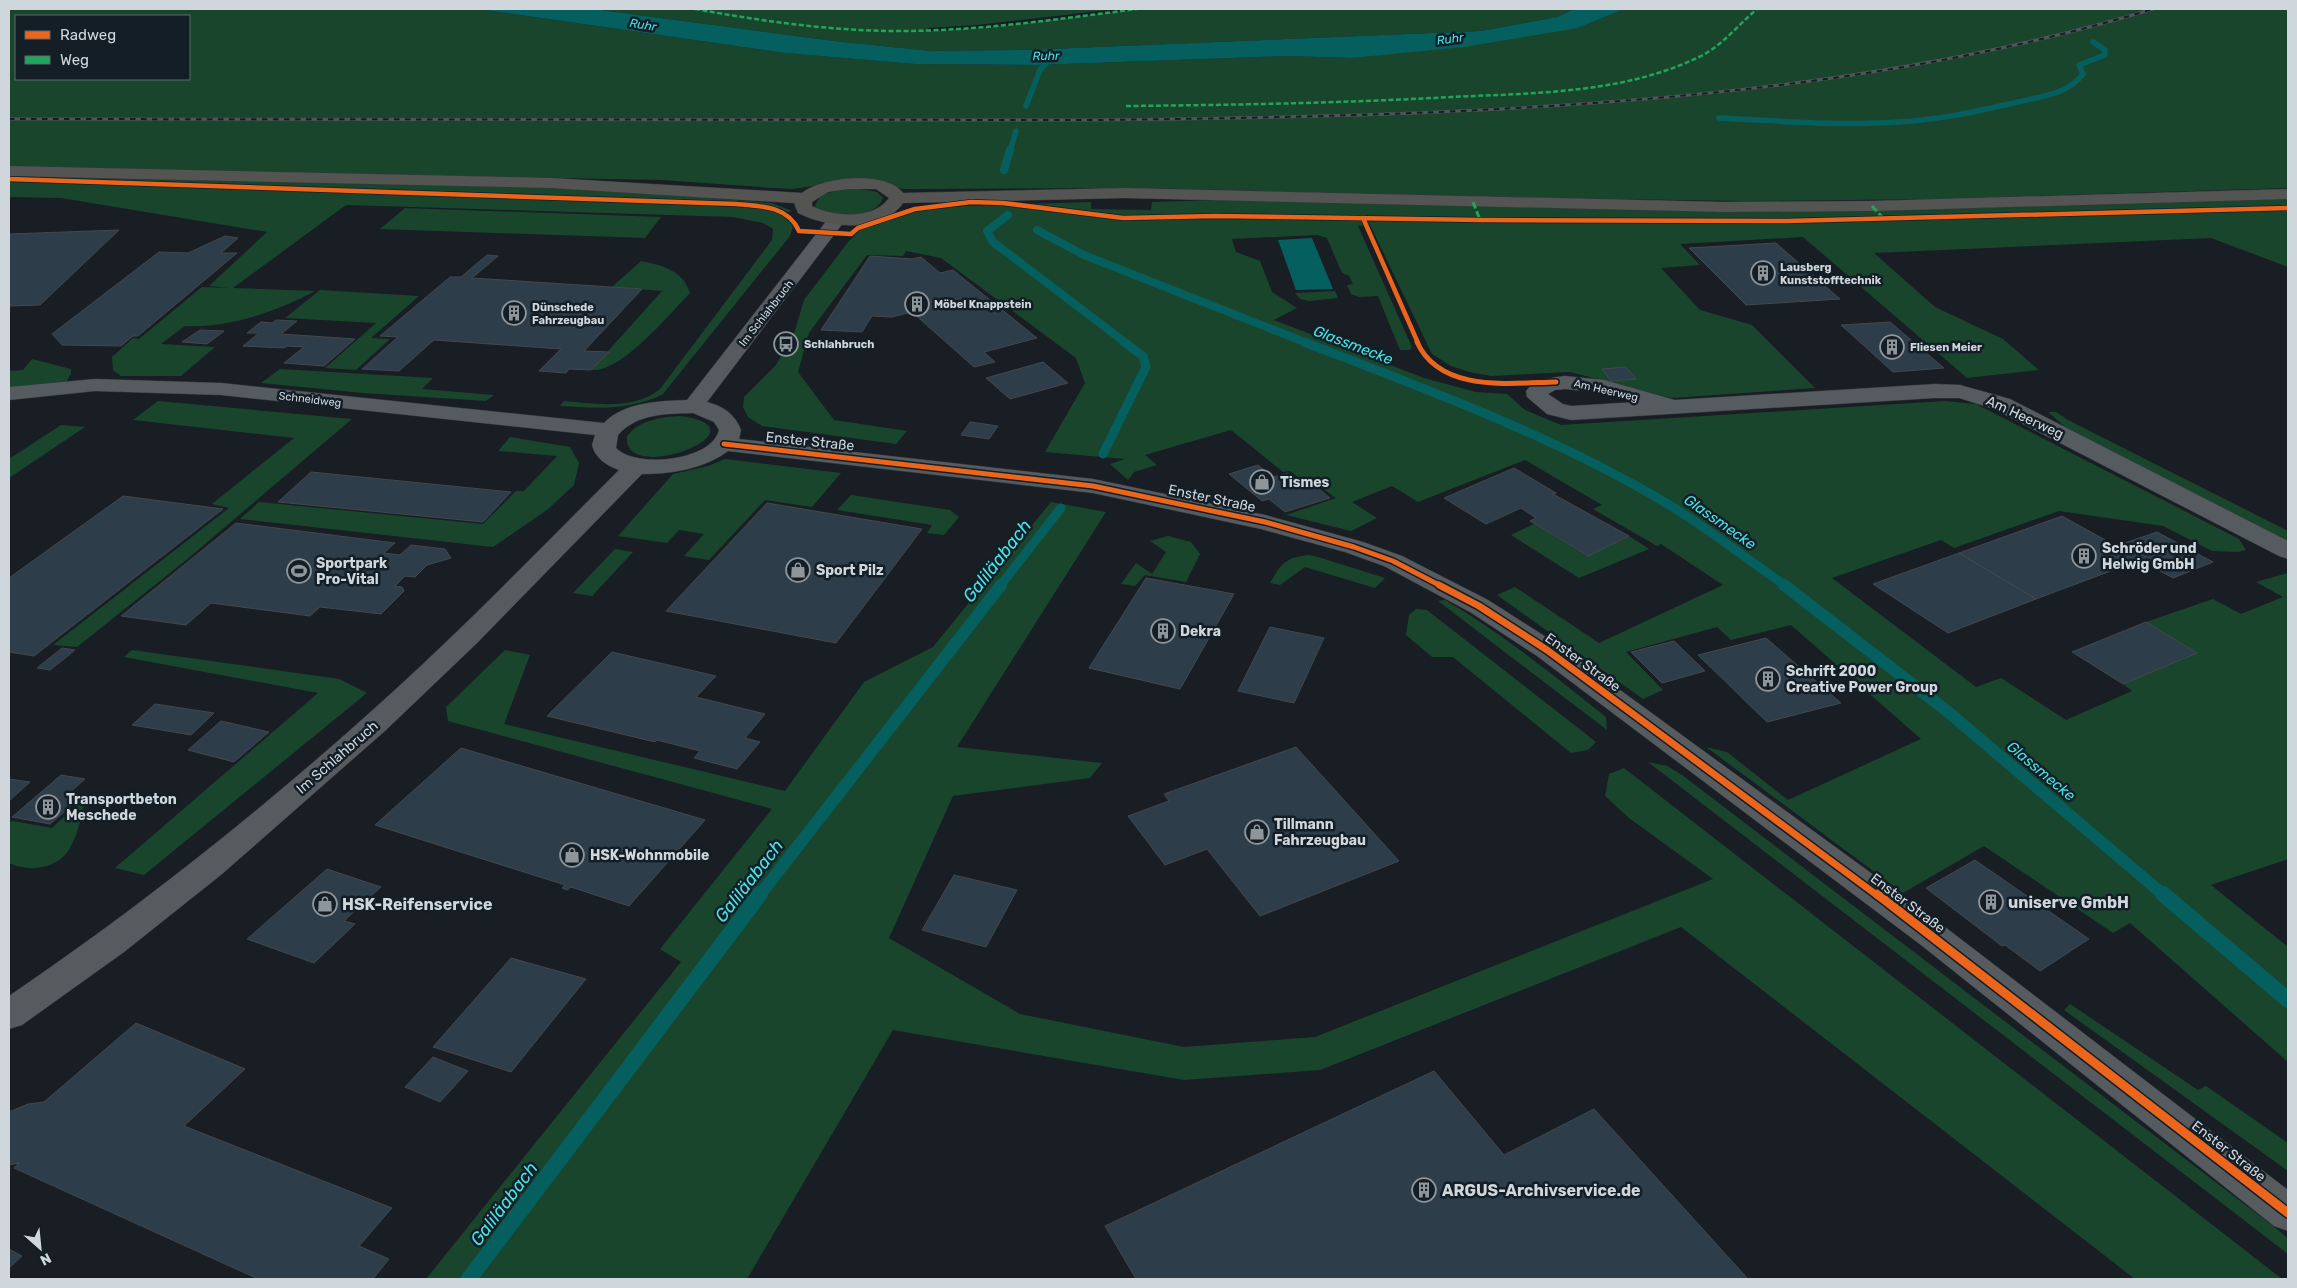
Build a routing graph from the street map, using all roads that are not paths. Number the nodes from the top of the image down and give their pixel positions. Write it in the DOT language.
graph roads {
  1 [pos="9,171"];
  2 [pos="2288,194"];
  3 [pos="804,198"];
  4 [pos="898,198"];
  5 [pos="837,220"];
  6 [pos="9,392"];
  7 [pos="693,406"];
  8 [pos="1675,407"];
  9 [pos="610,430"];
  10 [pos="724,444"];
  11 [pos="636,466"];
  12 [pos="2288,551"];
  13 [pos="9,1015"];
  14 [pos="2288,1213"];
  1 -- 3 [label="main road"];
  2 -- 4 [label="main road"];
  3 -- 4 [label="main road"];
  3 -- 5 [label="main road"];
  4 -- 5 [label="main road"];
  5 -- 7 [label="street, Im Schlahbruch"];
  6 -- 9 [label="street, Schneidweg"];
  7 -- 9 [label="street"];
  7 -- 10 [label="street"];
  8 -- 8 [label="street, Am Heerweg"];
  8 -- 12 [label="street, Am Heerweg"];
  9 -- 11 [label="street"];
  10 -- 11 [label="street"];
  10 -- 14 [label="street, Enster Straße"];
  11 -- 13 [label="street, Im Schlahbruch"];
}
